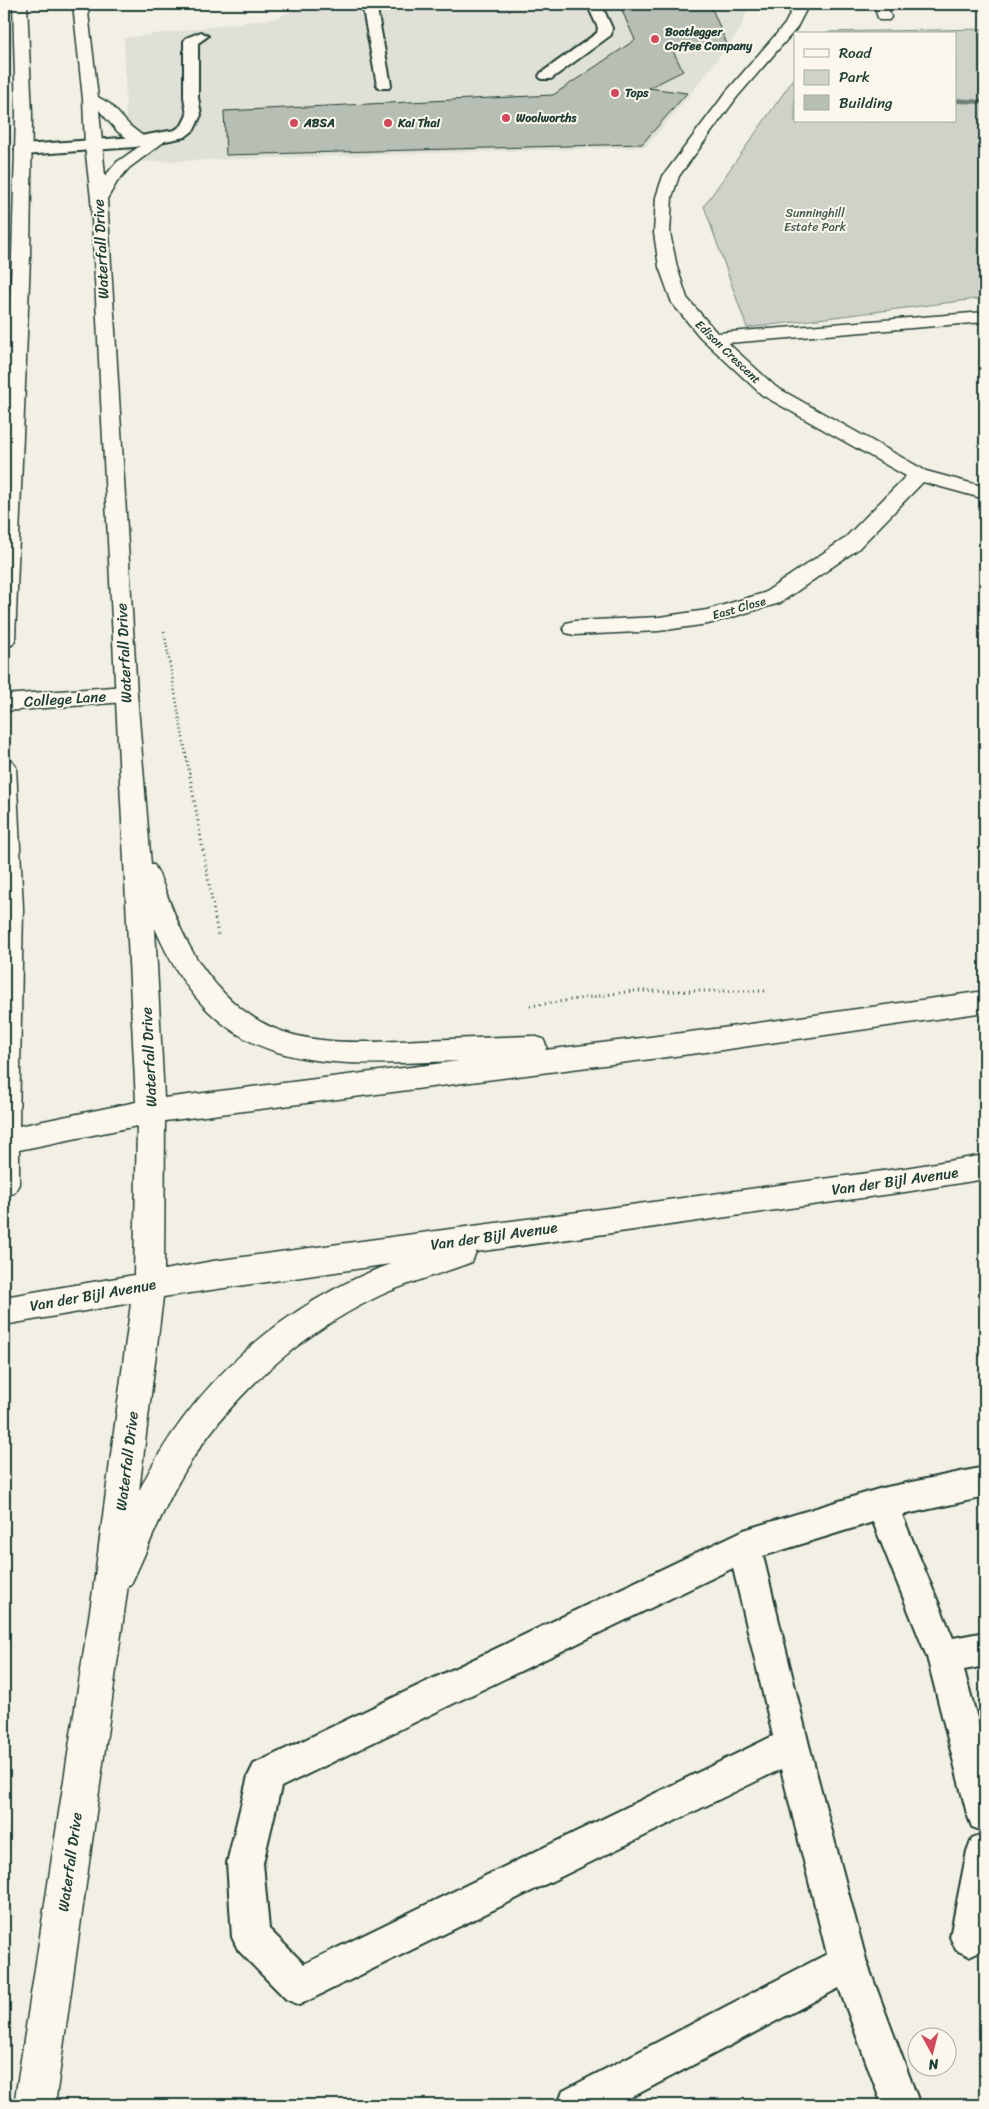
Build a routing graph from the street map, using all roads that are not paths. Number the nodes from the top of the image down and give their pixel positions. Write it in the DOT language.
graph roads {
  1 [pos="20,4"];
  2 [pos="80,4"];
  3 [pos="370,4"];
  4 [pos="594,4"];
  5 [pos="802,4"];
  6 [pos="200,36"];
  7 [pos="546,76"];
  8 [pos="384,85"];
  9 [pos="91,99"];
  10 [pos="161,138"];
  11 [pos="141,141"];
  12 [pos="93,146"];
  13 [pos="23,150"];
  14 [pos="98,199"];
  15 [pos="985,317"];
  16 [pos="712,339"];
  17 [pos="919,475"];
  18 [pos="985,493"];
  19 [pos="574,628"];
  20 [pos="4,640"];
  21 [pos="126,694"];
  22 [pos="4,703"];
  23 [pos="4,767"];
  24 [pos="138,856"];
  25 [pos="7,920"];
  26 [pos="985,1001"];
  27 [pos="722,1039"];
  28 [pos="152,1111"];
  29 [pos="4,1140"];
  30 [pos="985,1167"];
  31 [pos="4,1184"];
  32 [pos="526,1231"];
  33 [pos="149,1284"];
  34 [pos="4,1311"];
  35 [pos="985,1482"];
  36 [pos="882,1504"];
  37 [pos="744,1546"];
  38 [pos="110,1591"];
  39 [pos="985,1650"];
  40 [pos="944,1657"];
  41 [pos="792,1745"];
  42 [pos="985,1814"];
  43 [pos="985,1851"];
  44 [pos="969,1937"];
  45 [pos="848,1963"];
  46 [pos="34,2105"];
  47 [pos="576,2105"];
  48 [pos="901,2105"];
  1 -- 13 [label="main road"];
  2 -- 9 [label="main road, Waterfall Drive"];
  3 -- 8 [label="lane"];
  4 -- 7 [label="lane"];
  5 -- 16 [label="main road, Edison Crescent"];
  6 -- 10 [label="lane"];
  9 -- 11 [label="main road"];
  9 -- 12 [label="main road, Waterfall Drive"];
  10 -- 11 [label="lane"];
  10 -- 14 [label="main road"];
  11 -- 12 [label="lane"];
  12 -- 13 [label="lane"];
  12 -- 14 [label="main road, Waterfall Drive"];
  13 -- 20 [label="main road"];
  14 -- 21 [label="main road, Waterfall Drive"];
  15 -- 16 [label="main road"];
  16 -- 17 [label="main road, Edison Crescent"];
  17 -- 18 [label="main road, Edison Crescent"];
  17 -- 19 [label="main road, East Close"];
  21 -- 22 [label="main road, College Lane"];
  21 -- 24 [label="main road, Waterfall Drive"];
  23 -- 25 [label="main road"];
  24 -- 27 [label="main road"];
  24 -- 28 [label="main road, Waterfall Drive"];
  25 -- 29 [label="main road"];
  26 -- 27 [label="main road"];
  27 -- 28 [label="main road"];
  28 -- 29 [label="main road"];
  28 -- 33 [label="main road, Waterfall Drive"];
  29 -- 31 [label="main road"];
  30 -- 32 [label="main road, Van der Bijl Avenue"];
  32 -- 33 [label="main road, Van der Bijl Avenue"];
  32 -- 38 [label="main road"];
  33 -- 34 [label="main road, Van der Bijl Avenue"];
  33 -- 38 [label="main road, Waterfall Drive"];
  35 -- 36 [label="lane"];
  36 -- 37 [label="lane"];
  36 -- 40 [label="lane"];
  37 -- 41 [label="lane"];
  37 -- 41 [label="lane"];
  38 -- 46 [label="main road, Waterfall Drive"];
  39 -- 40 [label="lane"];
  40 -- 42 [label="lane"];
  41 -- 45 [label="lane"];
  43 -- 44 [label="lane"];
  45 -- 47 [label="lane"];
  45 -- 48 [label="lane"];
}
